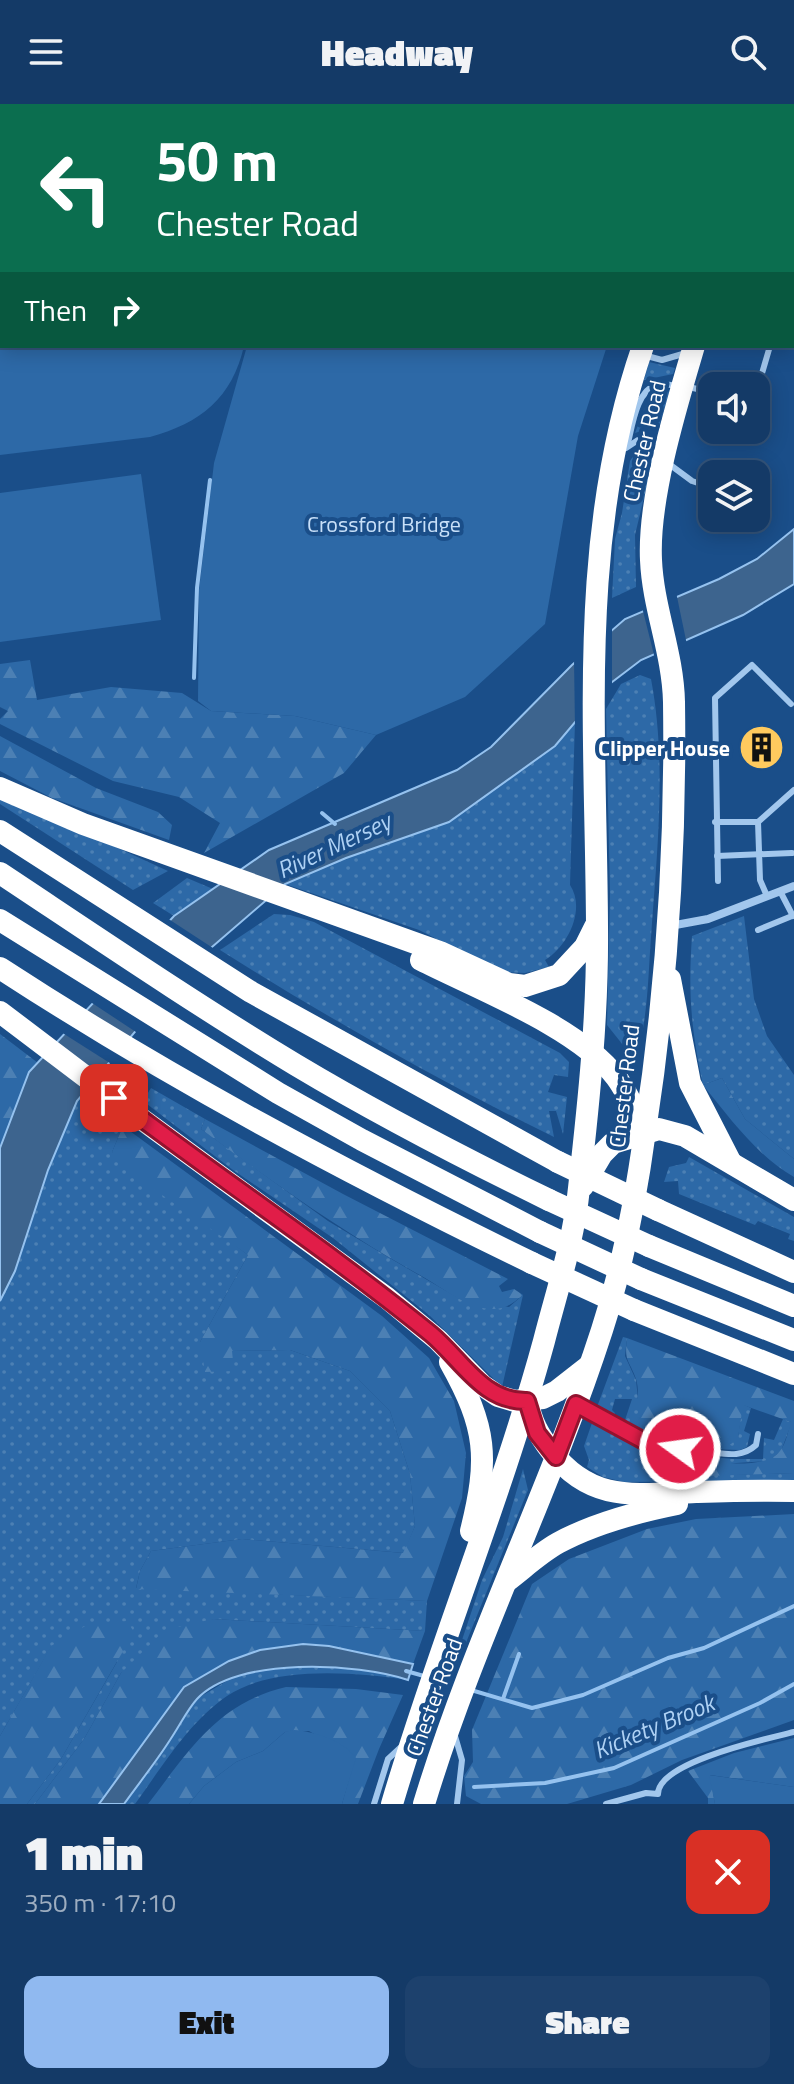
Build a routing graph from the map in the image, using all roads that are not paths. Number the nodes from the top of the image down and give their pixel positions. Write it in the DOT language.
graph roads {
  1 [pos="518,104"];
  2 [pos="556,104"];
  3 [pos="694,348"];
  4 [pos="769,348"];
  5 [pos="641,350"];
  6 [pos="762,372"];
  7 [pos="683,386"];
  8 [pos="698,389"];
  9 [pos="626,448"];
  10 [pos="666,452"];
  11 [pos="698,483"];
  12 [pos="608,491"];
  13 [pos="791,704"];
  14 [pos="0,788"];
  15 [pos="794,790"];
  16 [pos="715,822"];
  17 [pos="758,822"];
  18 [pos="0,831"];
  19 [pos="792,853"];
  20 [pos="759,854"];
  21 [pos="717,856"];
  22 [pos="0,873"];
  23 [pos="718,881"];
  24 [pos="794,886"];
  25 [pos="780,891"];
  26 [pos="767,896"];
  27 [pos="331,913"];
  28 [pos="793,916"];
  29 [pos="0,920"];
  30 [pos="597,924"];
  31 [pos="668,926"];
  32 [pos="758,930"];
  33 [pos="666,954"];
  34 [pos="0,968"];
  35 [pos="1,1013"];
  36 [pos="594,1054"];
  37 [pos="645,1131"];
  38 [pos="731,1162"];
  39 [pos="579,1194"];
  40 [pos="794,1200"];
  41 [pos="794,1272"];
  42 [pos="794,1306"];
  43 [pos="438,1340"];
  44 [pos="794,1340"];
  45 [pos="589,1366"];
  46 [pos="794,1374"];
  47 [pos="527,1401"];
  48 [pos="576,1404"];
  49 [pos="758,1434"];
  50 [pos="556,1457"];
  51 [pos="794,1493"];
  52 [pos="504,1583"];
  53 [pos="442,1649"];
  54 [pos="451,1721"];
  55 [pos="417,1723"];
  56 [pos="794,1732"];
  57 [pos="658,1794"];
  58 [pos="374,1804"];
  59 [pos="392,1804"];
  60 [pos="424,1804"];
  61 [pos="457,1804"];
  62 [pos="606,1804"];
  63 [pos="662,1804"];
  1 -- 2 [label="lane"];
  3 -- 5 [label="lane"];
  3 -- 7 [label="highway, Chester Road"];
  4 -- 6 [label="lane"];
  5 -- 12 [label="highway, Chester Road"];
  7 -- 8 [label="lane"];
  7 -- 9 [label="lane"];
  7 -- 10 [label="highway, Chester Road"];
  9 -- 10 [label="lane"];
  9 -- 12 [label="lane"];
  10 -- 11 [label="lane"];
  10 -- 31 [label="highway, Chester Road"];
  12 -- 30 [label="highway, Chester Road"];
  13 -- 16 [label="lane"];
  14 -- 27 [label="highway"];
  15 -- 17 [label="lane"];
  16 -- 17 [label="lane"];
  16 -- 21 [label="lane"];
  17 -- 20 [label="lane"];
  18 -- 41 [label="highway, bridge"];
  19 -- 20 [label="lane"];
  20 -- 21 [label="lane"];
  20 -- 26 [label="lane"];
  21 -- 23 [label="lane"];
  22 -- 42 [label="highway, bridge"];
  24 -- 25 [label="street"];
  25 -- 26 [label="street"];
  25 -- 28 [label="lane"];
  26 -- 31 [label="street"];
  27 -- 30 [label="highway"];
  27 -- 36 [label="highway"];
  28 -- 32 [label="lane"];
  29 -- 44 [label="highway, bridge"];
  30 -- 36 [label="highway, Chester Road"];
  31 -- 33 [label="highway, Chester Road"];
  33 -- 37 [label="highway, Chester Road"];
  33 -- 38 [label="highway"];
  34 -- 46 [label="highway, bridge"];
  35 -- 43 [label="highway"];
  36 -- 37 [label="highway"];
  36 -- 39 [label="highway, Chester Road"];
  37 -- 38 [label="highway"];
  37 -- 39 [label="highway"];
  37 -- 45 [label="highway, Chester Road"];
  38 -- 40 [label="highway"];
  39 -- 47 [label="highway, Chester Road"];
  43 -- 47 [label="highway"];
  43 -- 53 [label="highway"];
  45 -- 47 [label="highway"];
  45 -- 48 [label="highway, Chester Road"];
  47 -- 50 [label="highway"];
  47 -- 53 [label="highway, Chester Road"];
  48 -- 49 [label="lane"];
  48 -- 50 [label="highway, Chester Road"];
  50 -- 51 [label="highway"];
  50 -- 52 [label="highway, Chester Road"];
  51 -- 52 [label="highway"];
  52 -- 54 [label="highway, Chester Road"];
  53 -- 55 [label="highway, Chester Road"];
  54 -- 60 [label="highway, Chester Road"];
  54 -- 61 [label="lane"];
  55 -- 58 [label="lane"];
  55 -- 59 [label="highway, Chester Road"];
  56 -- 57 [label="lane"];
  57 -- 62 [label="lane"];
  57 -- 63 [label="lane"];
}
